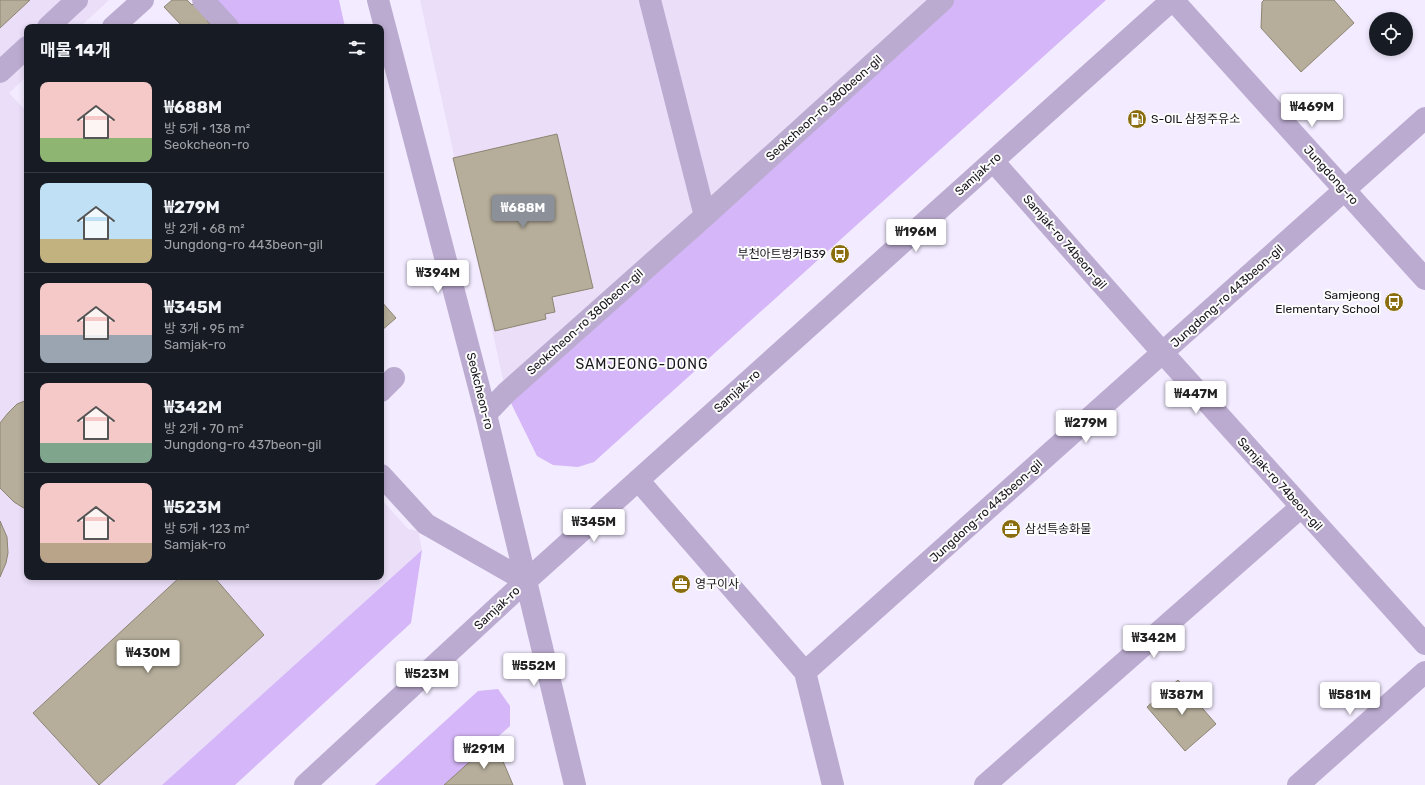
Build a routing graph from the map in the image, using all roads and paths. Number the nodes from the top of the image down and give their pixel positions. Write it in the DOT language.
graph roads {
  1 [pos="78,0"];
  2 [pos="143,0"];
  3 [pos="203,0"];
  4 [pos="650,0"];
  5 [pos="943,0"];
  6 [pos="1172,0"];
  7 [pos="379,1"];
  8 [pos="51,24"];
  9 [pos="116,24"];
  10 [pos="225,24"];
  11 [pos="24,50"];
  12 [pos="0,72"];
  13 [pos="1425,118"];
  14 [pos="993,161"];
  15 [pos="1345,191"];
  16 [pos="704,216"];
  17 [pos="1425,279"];
  18 [pos="1163,353"];
  19 [pos="486,414"];
  20 [pos="384,478"];
  21 [pos="638,480"];
  22 [pos="1301,507"];
  23 [pos="526,581"];
  24 [pos="1425,644"];
  25 [pos="805,672"];
  26 [pos="1425,672"];
  27 [pos="995,782"];
  28 [pos="305,785"];
  29 [pos="575,785"];
  30 [pos="833,785"];
  31 [pos="1298,785"];
  1 -- 8 [label="street"];
  2 -- 9 [label="street"];
  3 -- 10 [label="street"];
  4 -- 16 [label="street"];
  5 -- 16 [label="street, Seokcheon-ro 380beon-gil"];
  6 -- 14 [label="street, Samjak-ro"];
  6 -- 15 [label="street, Jungdong-ro"];
  7 -- 19 [label="street, Seokcheon-ro"];
  11 -- 12 [label="street"];
  13 -- 15 [label="street, Jungdong-ro 443beon-gil"];
  14 -- 18 [label="street, Samjak-ro 74beon-gil"];
  14 -- 21 [label="street, Samjak-ro"];
  15 -- 17 [label="street, Jungdong-ro"];
  15 -- 18 [label="street, Jungdong-ro 443beon-gil"];
  16 -- 19 [label="street, Seokcheon-ro 380beon-gil"];
  18 -- 22 [label="street, Samjak-ro 74beon-gil"];
  18 -- 25 [label="street, Jungdong-ro 443beon-gil"];
  19 -- 23 [label="street, Seokcheon-ro"];
  20 -- 23 [label="street"];
  21 -- 23 [label="street, Samjak-ro"];
  21 -- 25 [label="street"];
  22 -- 24 [label="street, Samjak-ro 74beon-gil"];
  22 -- 27 [label="street"];
  23 -- 28 [label="street, Samjak-ro"];
  23 -- 29 [label="street, Seokcheon-ro"];
  25 -- 30 [label="street"];
  26 -- 31 [label="street"];
}
